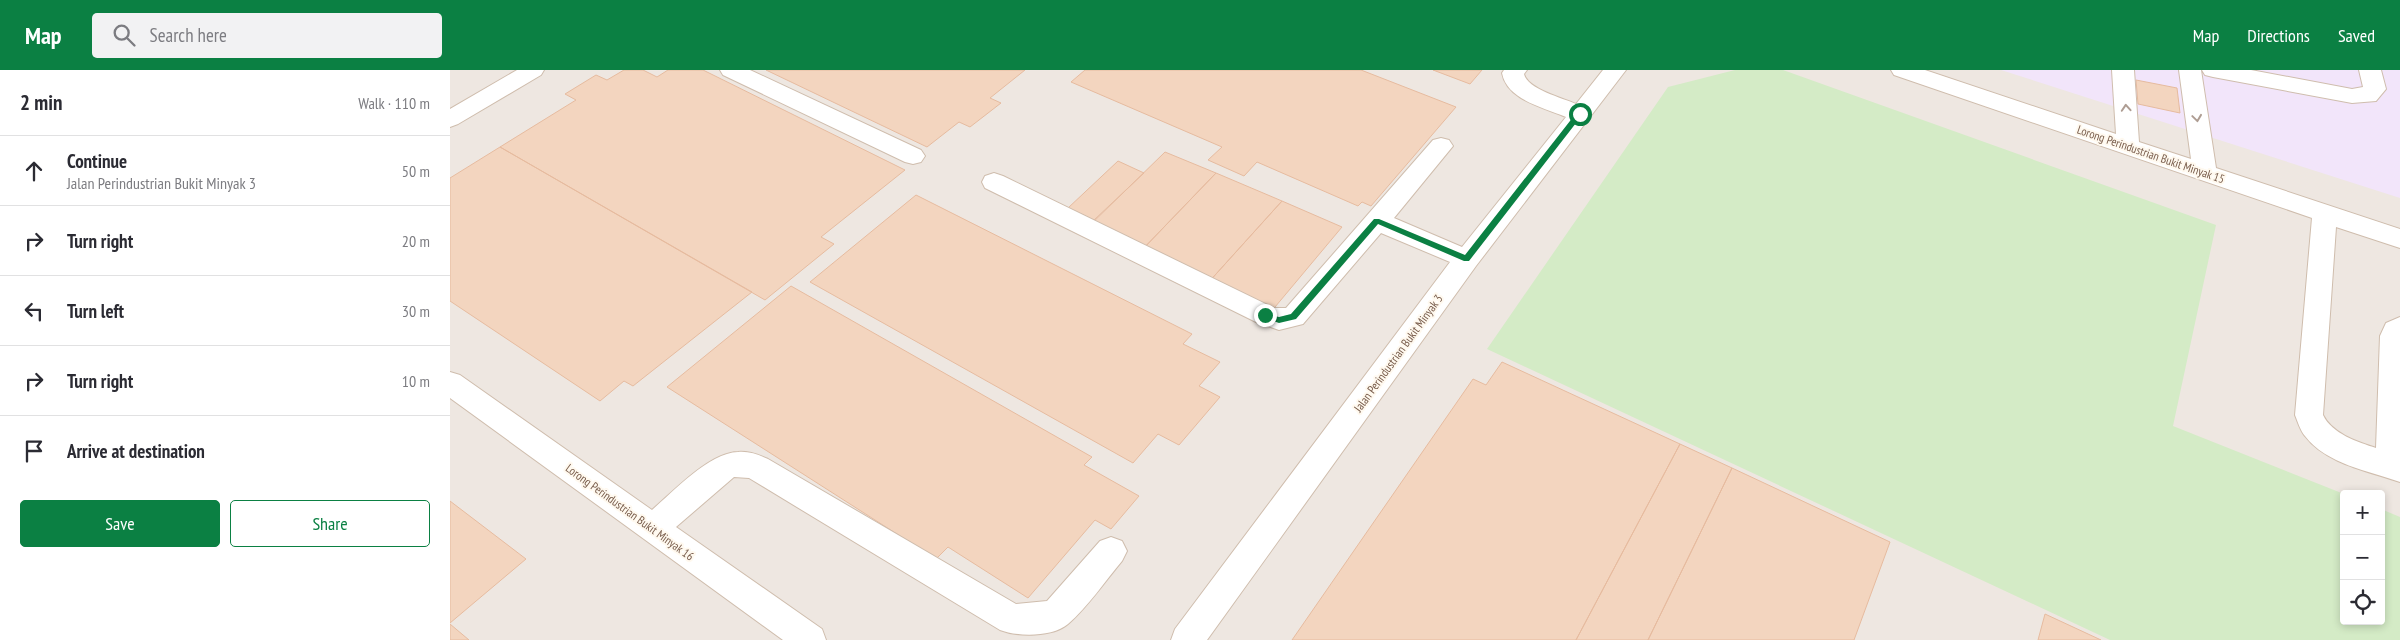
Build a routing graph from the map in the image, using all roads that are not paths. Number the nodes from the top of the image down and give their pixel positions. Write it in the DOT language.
graph roads {
  1 [pos="533,70"];
  2 [pos="731,70"];
  3 [pos="1516,70"];
  4 [pos="1614,70"];
  5 [pos="1902,70"];
  6 [pos="2123,70"];
  7 [pos="2190,70"];
  8 [pos="2213,70"];
  9 [pos="2370,70"];
  10 [pos="1580,114"];
  11 [pos="450,119"];
  12 [pos="1441,146"];
  13 [pos="2128,146"];
  14 [pos="913,156"];
  15 [pos="2204,172"];
  16 [pos="994,182"];
  17 [pos="2325,212"];
  18 [pos="1377,221"];
  19 [pos="2400,239"];
  20 [pos="1467,259"];
  21 [pos="2400,328"];
  22 [pos="450,383"];
  23 [pos="2395,467"];
  24 [pos="653,528"];
  25 [pos="1111,552"];
  26 [pos="810,640"];
  27 [pos="1187,640"];
  1 -- 11 [label="street"];
  2 -- 14 [label="street"];
  3 -- 10 [label="street"];
  4 -- 10 [label="street, Jalan Perindustrian Bukit Minyak 3"];
  5 -- 13 [label="street, Lorong Perindustrian Bukit Minyak 15"];
  13 -- 6 [label="street, one-way"];
  7 -- 15 [label="street, one-way"];
  8 -- 9 [label="street"];
  10 -- 20 [label="street, Jalan Perindustrian Bukit Minyak 3"];
  12 -- 18 [label="street"];
  13 -- 15 [label="street, Lorong Perindustrian Bukit Minyak 15"];
  15 -- 17 [label="street, Lorong Perindustrian Bukit Minyak 15"];
  16 -- 18 [label="street"];
  17 -- 19 [label="street, Lorong Perindustrian Bukit Minyak 15"];
  17 -- 23 [label="street"];
  18 -- 20 [label="street"];
  20 -- 27 [label="street, Jalan Perindustrian Bukit Minyak 3"];
  21 -- 23 [label="street"];
  22 -- 24 [label="street, Lorong Perindustrian Bukit Minyak 16"];
  24 -- 25 [label="street"];
  24 -- 26 [label="street, Lorong Perindustrian Bukit Minyak 16"];
}
